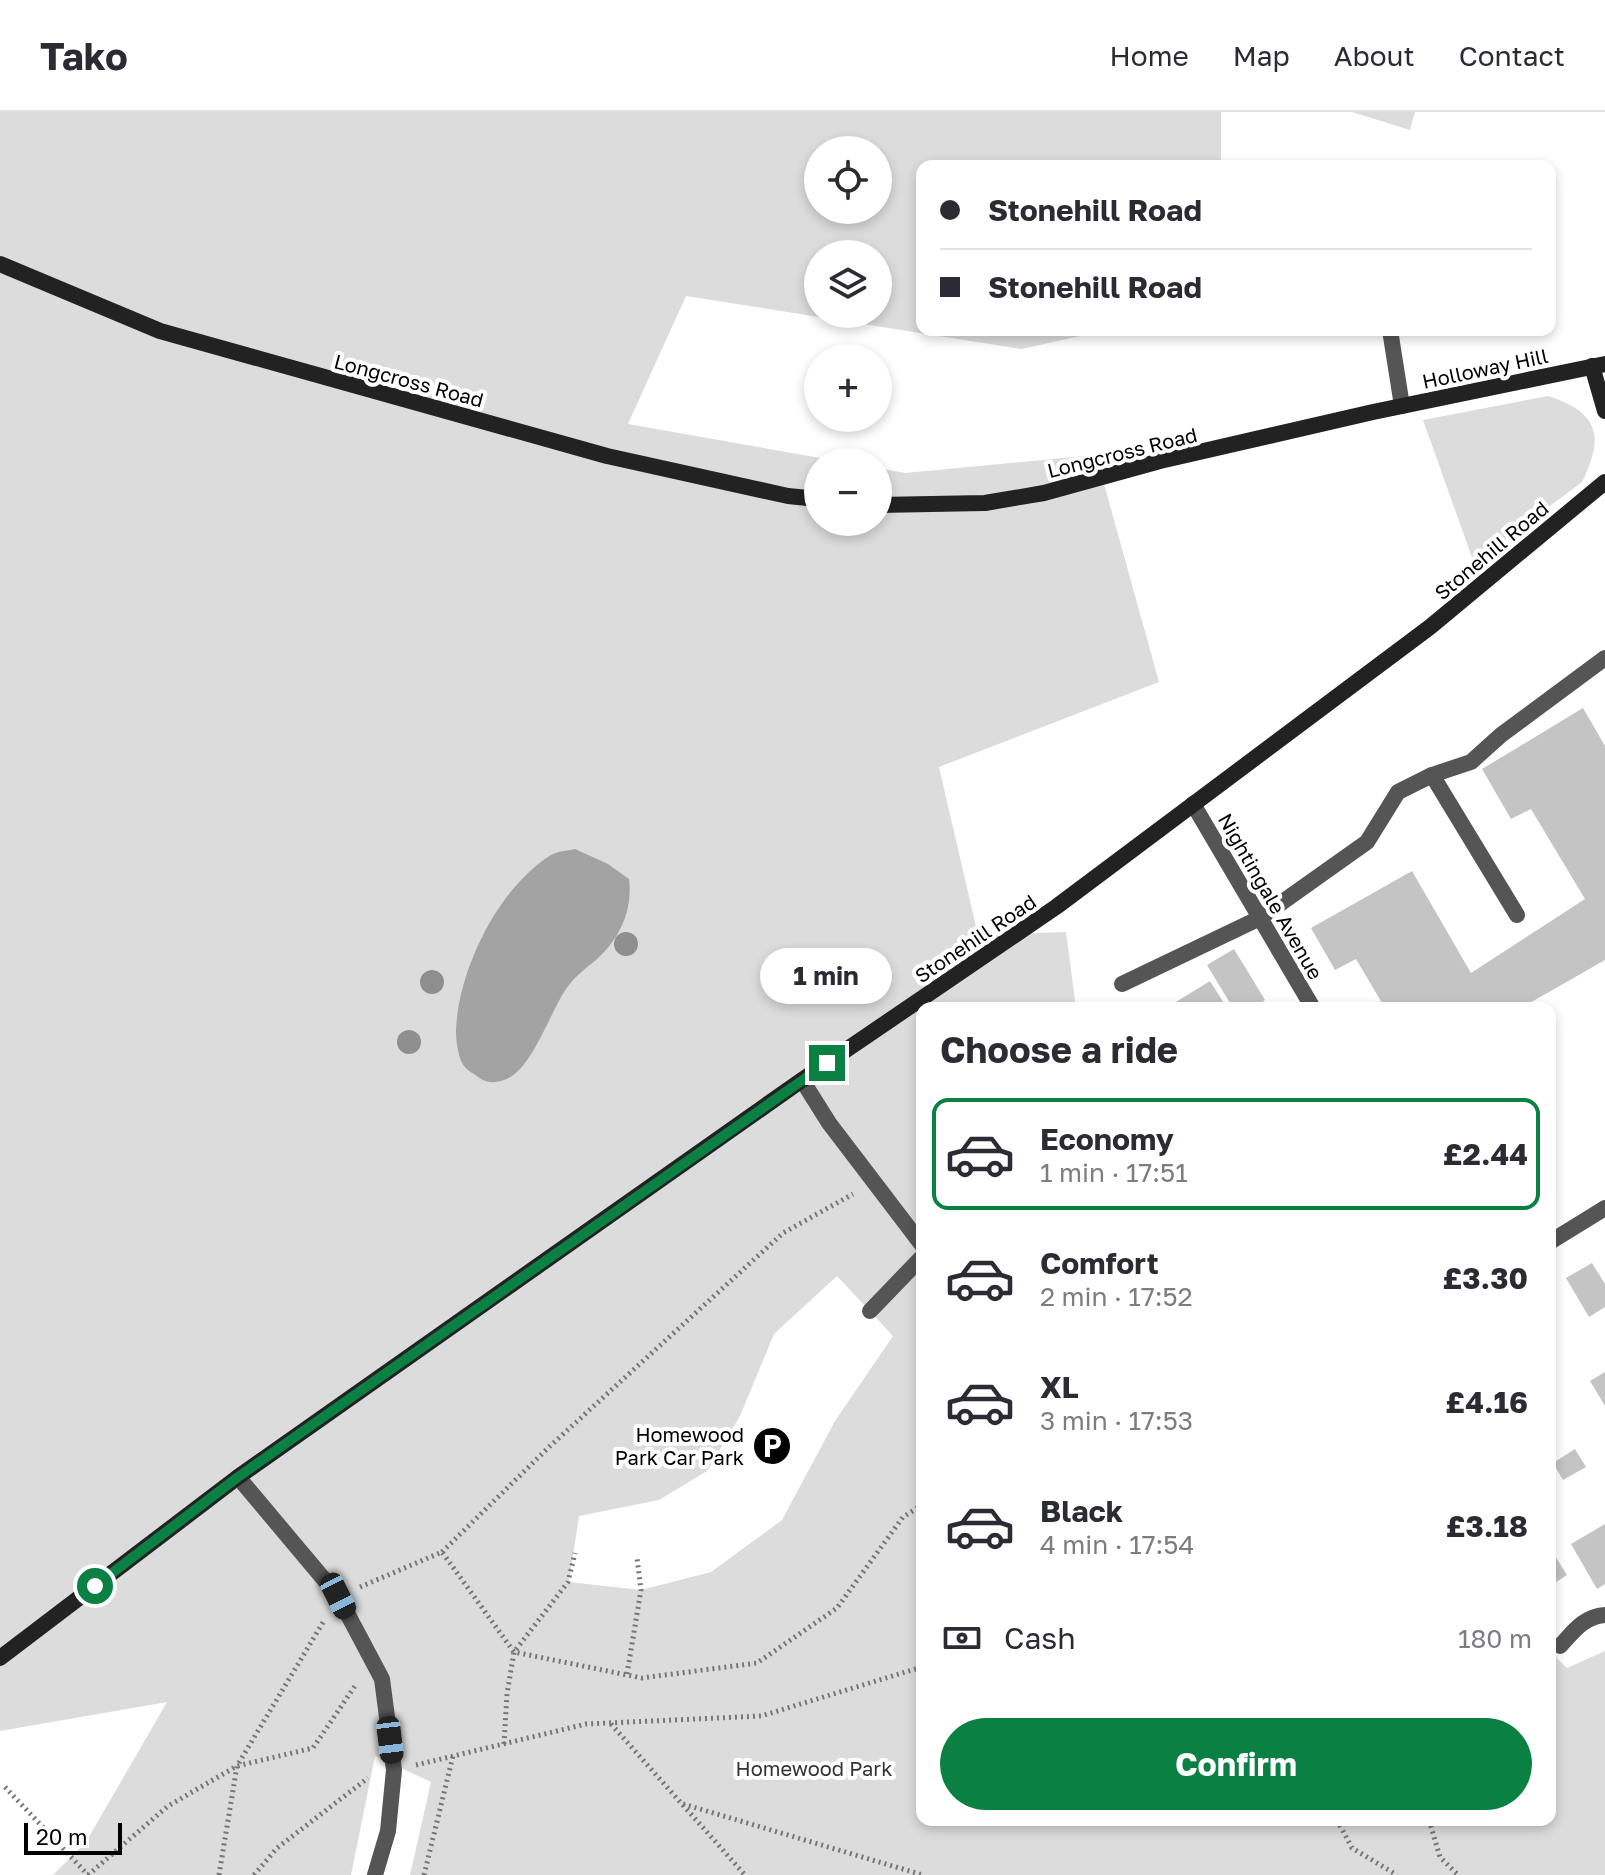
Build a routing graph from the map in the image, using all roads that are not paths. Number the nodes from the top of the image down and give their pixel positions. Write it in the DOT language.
graph roads {
  1 [pos="0,264"];
  2 [pos="1391,336"];
  3 [pos="1599,365"];
  4 [pos="1402,406"];
  5 [pos="1605,411"];
  6 [pos="1373,412"];
  7 [pos="1605,482"];
  8 [pos="804,498"];
  9 [pos="892,505"];
  10 [pos="1605,658"];
  11 [pos="1432,775"];
  12 [pos="1193,804"];
  13 [pos="1517,915"];
  14 [pos="1260,918"];
  15 [pos="1122,984"];
  16 [pos="916,1002"];
  17 [pos="917,1002"];
  18 [pos="1309,1002"];
  19 [pos="802,1080"];
  20 [pos="1604,1210"];
  21 [pos="916,1237"];
  22 [pos="1556,1238"];
  23 [pos="916,1263"];
  24 [pos="870,1311"];
  25 [pos="238,1477"];
  26 [pos="1605,1615"];
  27 [pos="1560,1646"];
  28 [pos="0,1658"];
  29 [pos="375,1875"];
  1 -- 8 [label="street, Longcross Road"];
  2 -- 4 [label="street"];
  3 -- 4 [label="street, Holloway Hill"];
  3 -- 5 [label="street"];
  4 -- 6 [label="street, Holloway Hill"];
  6 -- 9 [label="street, Longcross Road"];
  7 -- 12 [label="street, Stonehill Road"];
  10 -- 11 [label="street"];
  11 -- 13 [label="street"];
  11 -- 14 [label="street"];
  12 -- 14 [label="street, Nightingale Avenue"];
  12 -- 17 [label="street, Stonehill Road"];
  14 -- 15 [label="street"];
  14 -- 18 [label="street, Nightingale Avenue"];
  16 -- 19 [label="street, Stonehill Road"];
  19 -- 21 [label="street"];
  19 -- 25 [label="street, Stonehill Road"];
  20 -- 22 [label="street"];
  23 -- 24 [label="street"];
  25 -- 28 [label="street, Stonehill Road"];
  25 -- 29 [label="street"];
  26 -- 27 [label="street"];
}
